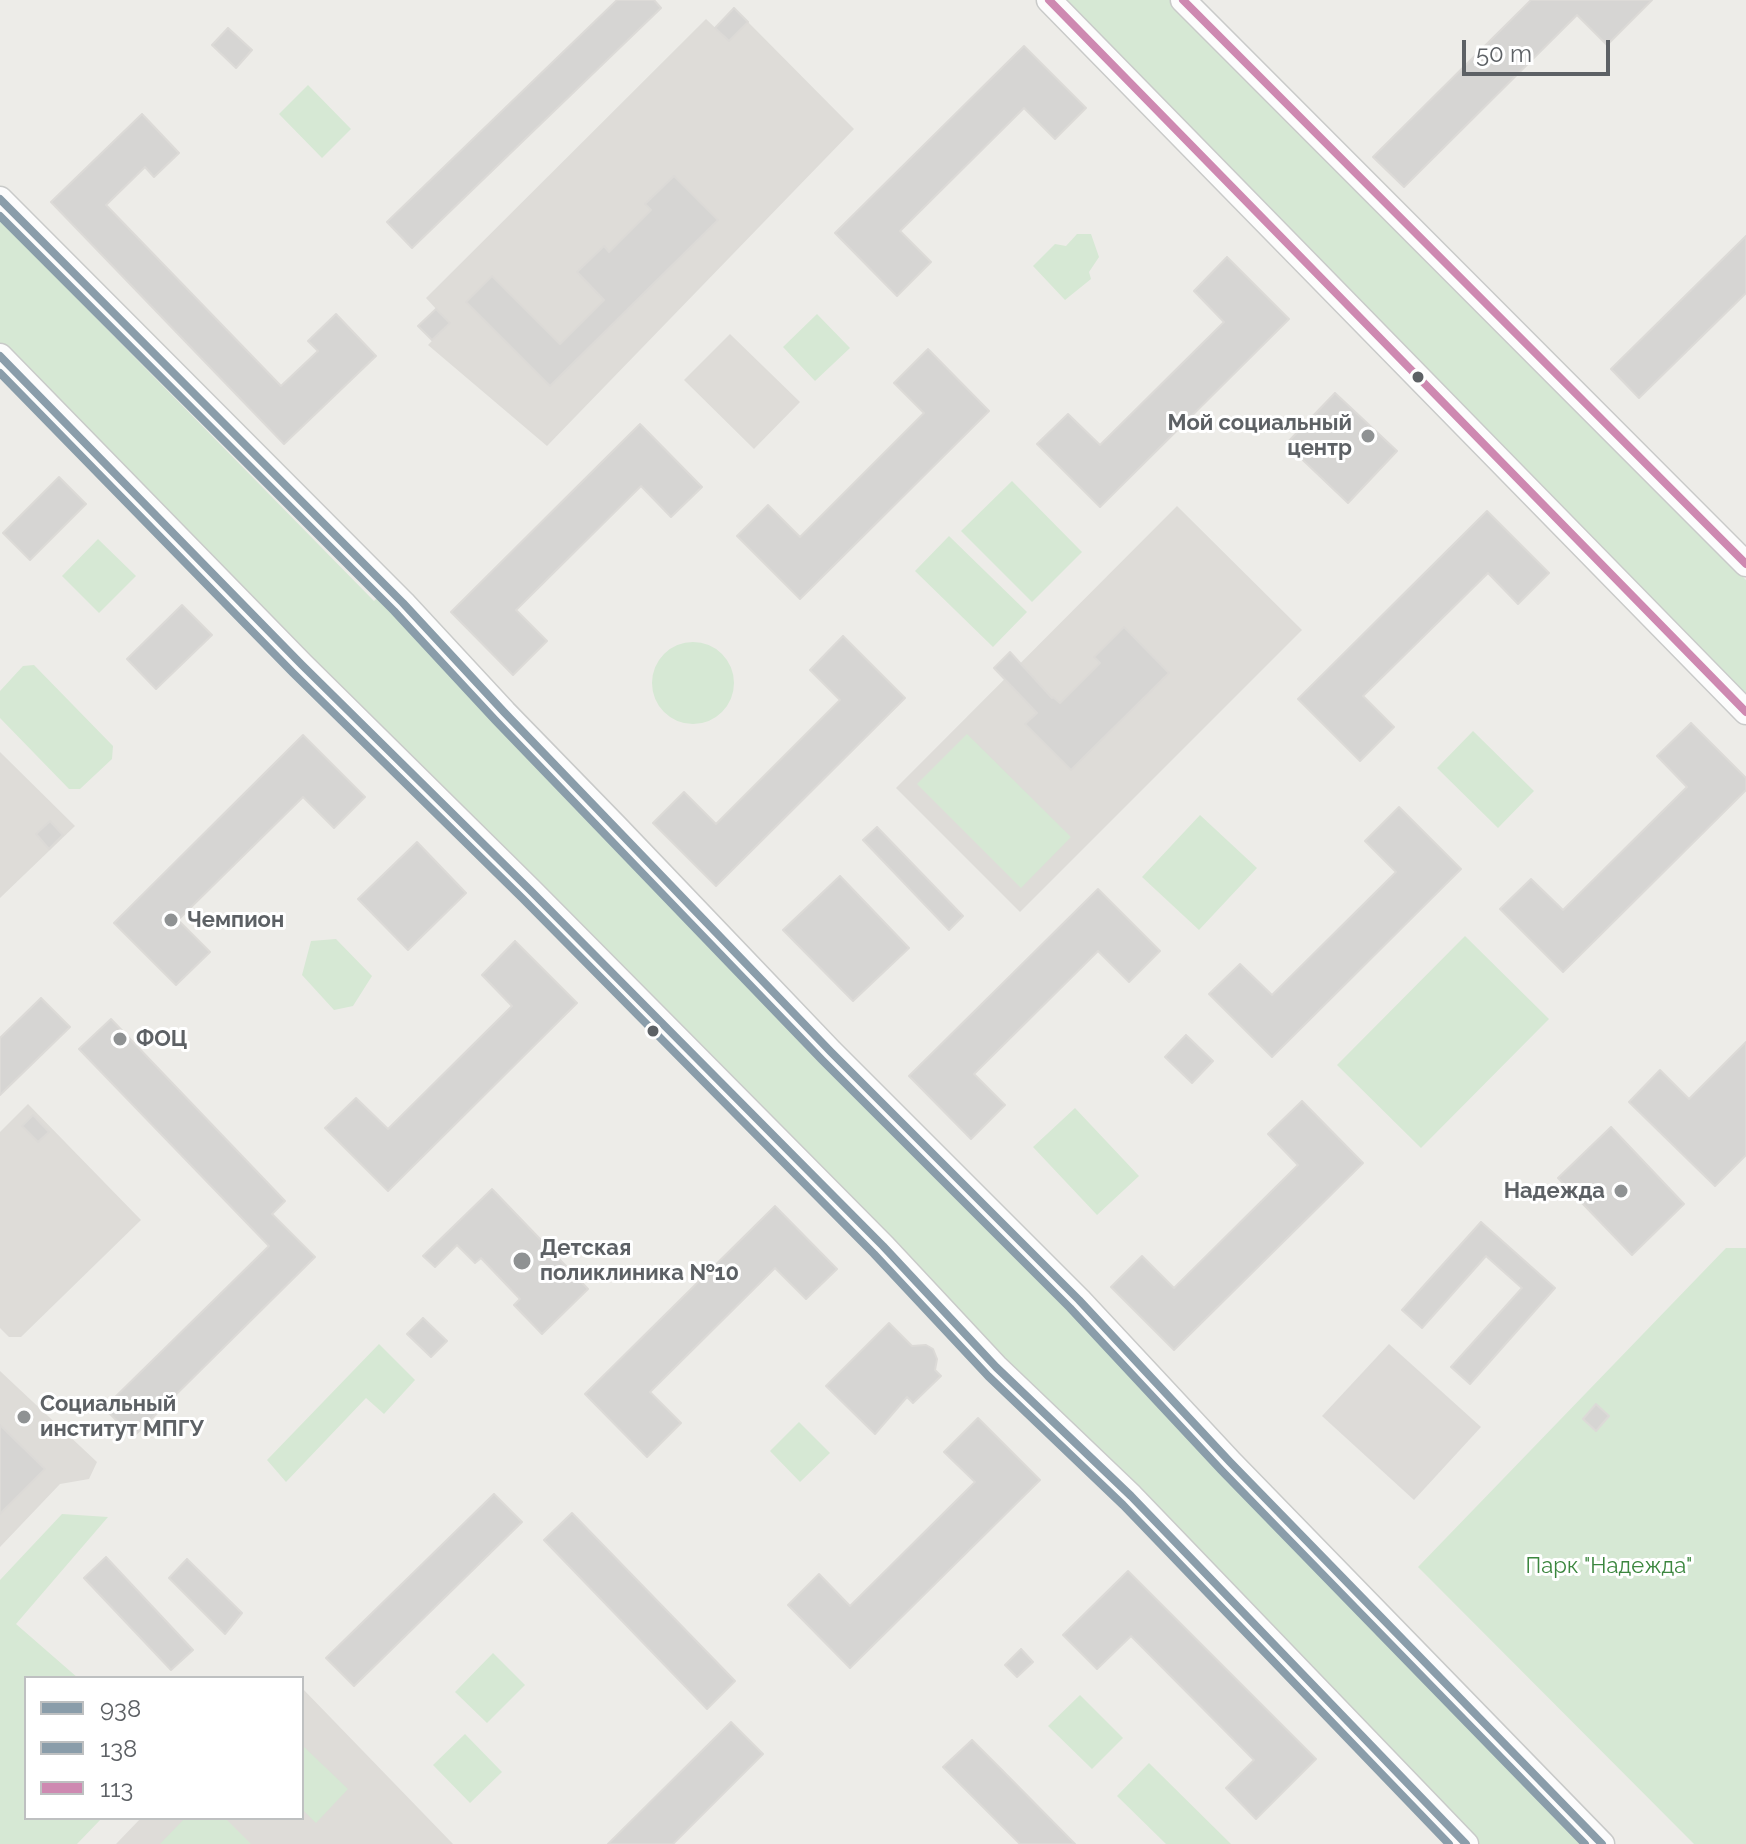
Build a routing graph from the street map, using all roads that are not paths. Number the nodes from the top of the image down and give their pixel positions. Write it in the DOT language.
graph roads {
  1 [pos="1049,0"];
  2 [pos="1183,0"];
  3 [pos="0,199"];
  4 [pos="0,356"];
  5 [pos="1746,564"];
  6 [pos="1746,712"];
  7 [pos="1466,1844"];
  8 [pos="1602,1844"];
  1 -- 6 [label="street"];
  2 -- 5 [label="street"];
  3 -- 8 [label="street"];
  4 -- 7 [label="street"];
}
